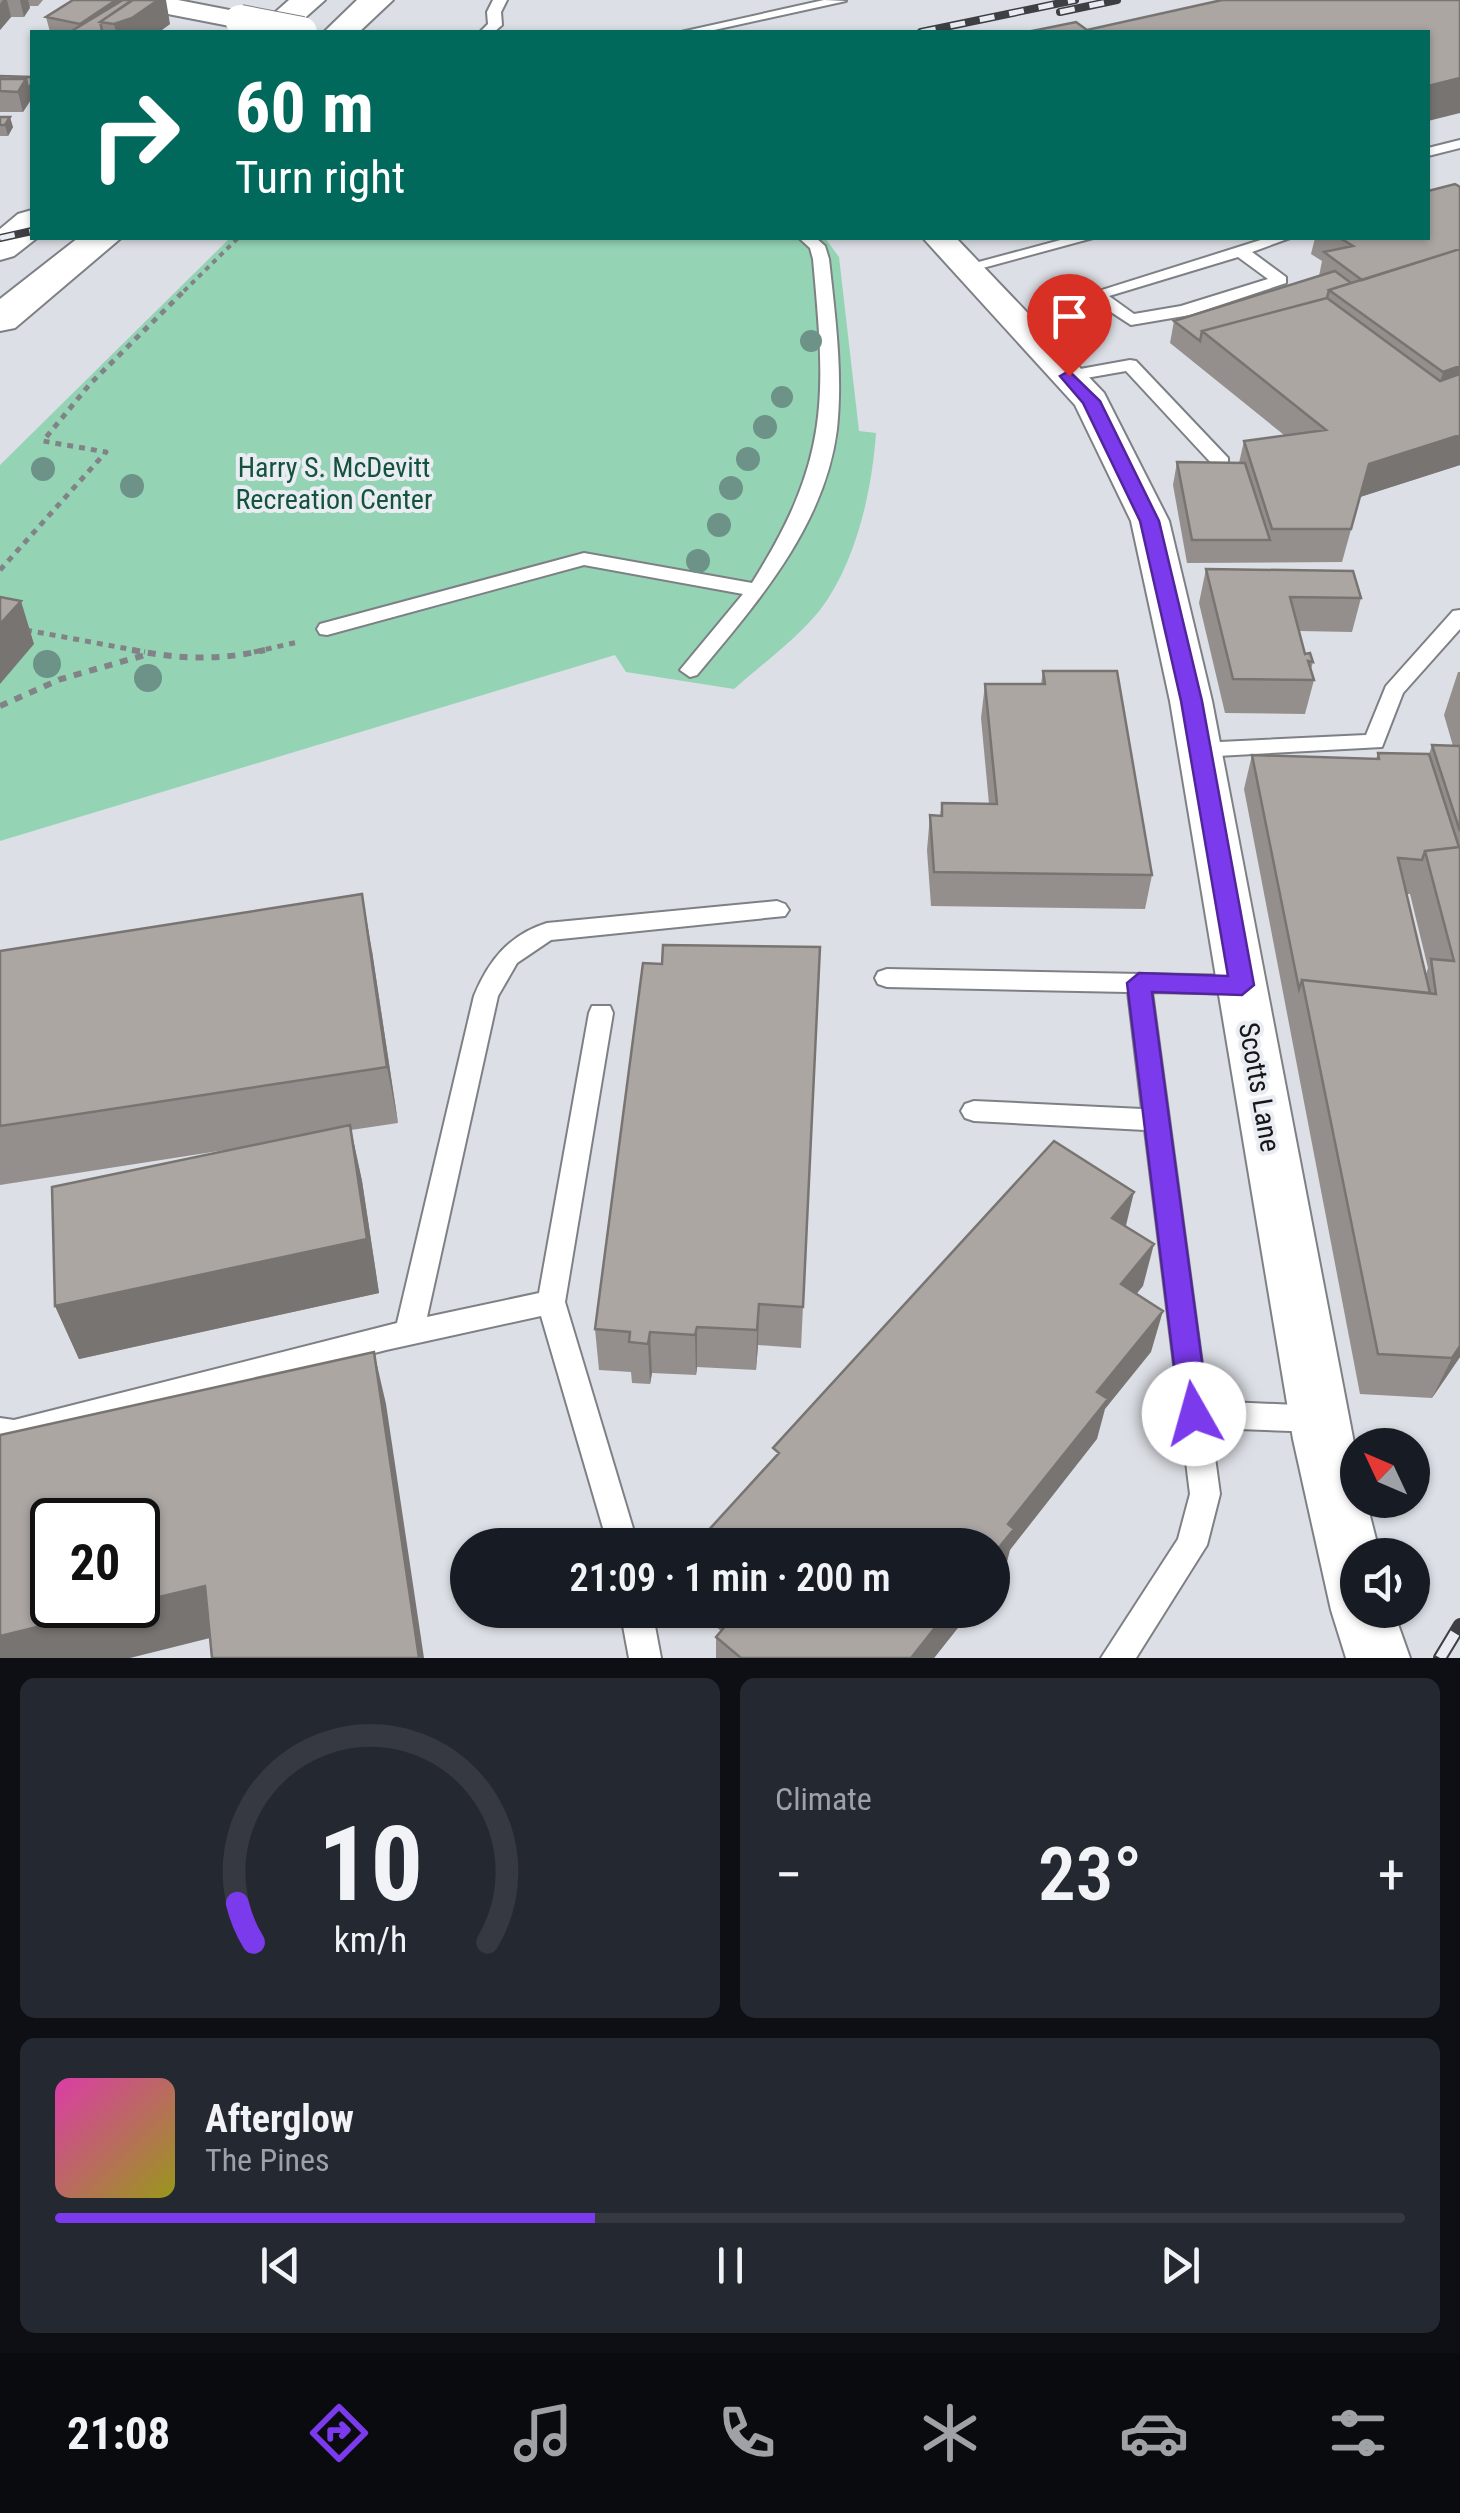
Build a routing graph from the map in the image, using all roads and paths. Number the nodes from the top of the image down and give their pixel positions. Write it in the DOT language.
graph roads {
  1 [pos="137,0"];
  2 [pos="309,0"];
  3 [pos="377,0"];
  4 [pos="500,0"];
  5 [pos="838,1"];
  6 [pos="806,4"];
  7 [pos="254,26"];
  8 [pos="286,30"];
  9 [pos="342,30"];
  10 [pos="488,30"];
  11 [pos="696,30"];
  12 [pos="1460,144"];
  13 [pos="1430,152"];
  14 [pos="30,224"];
  15 [pos="99,240"];
  16 [pos="236,240"];
  17 [pos="810,240"];
  18 [pos="1066,240"];
  19 [pos="1275,240"];
  20 [pos="0,248"];
  21 [pos="1240,250"];
  22 [pos="953,252"];
  23 [pos="1096,295"];
  24 [pos="0,319"];
  25 [pos="1018,319"];
  26 [pos="1069,376"];
  27 [pos="1221,462"];
  28 [pos="0,570"];
  29 [pos="757,590"];
  30 [pos="1460,616"];
  31 [pos="18,628"];
  32 [pos="327,629"];
  33 [pos="146,655"];
  34 [pos="690,670"];
  35 [pos="0,706"];
  36 [pos="1200,750"];
  37 [pos="776,910"];
  38 [pos="887,978"];
  39 [pos="1139,983"];
  40 [pos="1242,985"];
  41 [pos="601,1013"];
  42 [pos="974,1111"];
  43 [pos="1157,1120"];
  44 [pos="551,1302"];
  45 [pos="409,1332"];
  46 [pos="1194,1414"];
  47 [pos="1318,1419"];
  48 [pos="0,1432"];
  49 [pos="618,1528"];
  50 [pos="1346,1538"];
  51 [pos="639,1628"];
  52 [pos="1368,1628"];
  53 [pos="645,1658"];
  54 [pos="1116,1658"];
  55 [pos="1378,1658"];
  1 -- 7 [label="street"];
  2 -- 7 [label="highway"];
  3 -- 9 [label="highway"];
  4 -- 10 [label="lane"];
  5 -- 6 [label="lane"];
  6 -- 11 [label="lane"];
  7 -- 8 [label="street, bridge"];
  12 -- 13 [label="lane"];
  14 -- 20 [label="highway"];
  15 -- 24 [label="highway"];
  16 -- 28 [label="path"];
  17 -- 29 [label="lane"];
  18 -- 22 [label="lane"];
  19 -- 21 [label="lane"];
  21 -- 23 [label="lane"];
  21 -- 23 [label="lane"];
  22 -- 25 [label="street, Scotts Lane"];
  23 -- 25 [label="lane"];
  25 -- 26 [label="street, Scotts Lane"];
  26 -- 27 [label="lane"];
  26 -- 36 [label="street, Scotts Lane"];
  29 -- 32 [label="lane"];
  29 -- 34 [label="lane"];
  30 -- 36 [label="lane"];
  31 -- 33 [label="path"];
  32 -- 33 [label="path"];
  33 -- 35 [label="path"];
  36 -- 40 [label="street, Scotts Lane"];
  37 -- 45 [label="lane"];
  38 -- 39 [label="lane"];
  39 -- 40 [label="lane"];
  39 -- 43 [label="lane"];
  40 -- 47 [label="street, Scotts Lane"];
  41 -- 44 [label="lane"];
  42 -- 43 [label="lane"];
  43 -- 46 [label="lane"];
  44 -- 45 [label="lane"];
  44 -- 49 [label="lane"];
  45 -- 48 [label="lane"];
  46 -- 47 [label="lane"];
  46 -- 54 [label="lane"];
  47 -- 50 [label="street, Scotts Lane"];
  51 -- 53 [label="lane"];
  52 -- 55 [label="street"];
}
